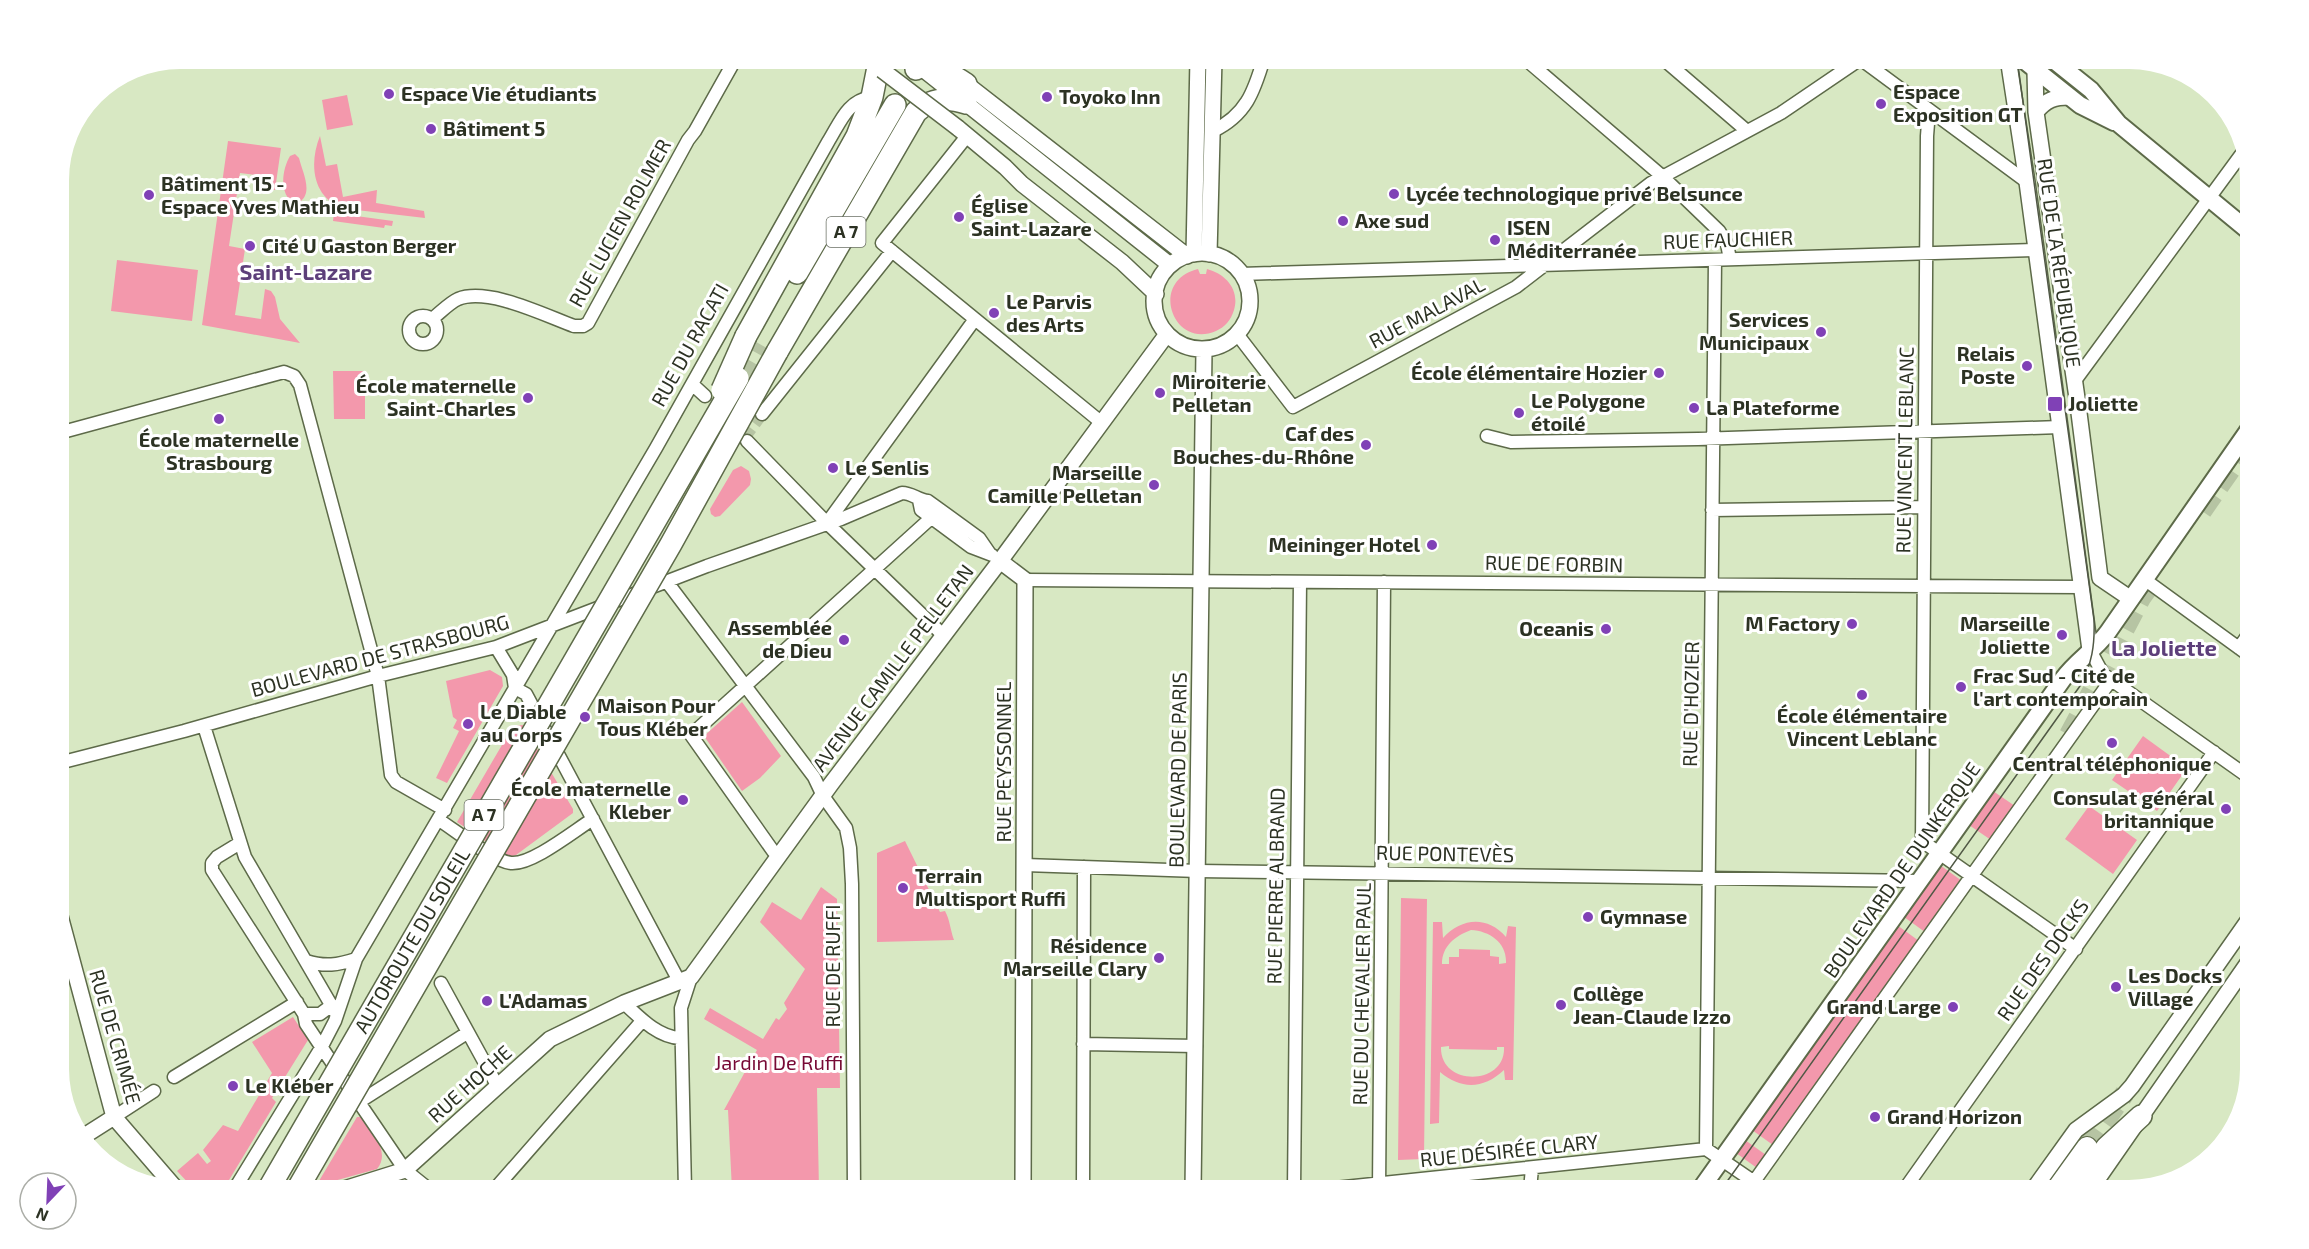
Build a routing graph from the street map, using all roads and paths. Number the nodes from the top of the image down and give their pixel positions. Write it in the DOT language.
graph roads {
  1 [pos="730,69"];
  2 [pos="876,69"];
  3 [pos="881,69"];
  4 [pos="937,69"];
  5 [pos="1198,69"];
  6 [pos="1214,69"];
  7 [pos="1261,69"];
  8 [pos="1537,69"];
  9 [pos="1675,69"];
  10 [pos="1846,69"];
  11 [pos="1874,69"];
  12 [pos="2010,69"];
  13 [pos="2034,69"];
  14 [pos="2038,69"];
  15 [pos="2065,69"];
  16 [pos="966,93"];
  17 [pos="872,97"];
  18 [pos="2069,97"];
  19 [pos="895,105"];
  20 [pos="1929,111"];
  21 [pos="2036,112"];
  22 [pos="2119,124"];
  23 [pos="1213,131"];
  24 [pos="1747,131"];
  25 [pos="963,132"];
  26 [pos="862,137"];
  27 [pos="2238,159"];
  28 [pos="1663,177"];
  29 [pos="2027,182"];
  30 [pos="2210,198"];
  31 [pos="2240,223"];
  32 [pos="2036,250"];
  33 [pos="892,251"];
  34 [pos="1927,253"];
  35 [pos="1197,255"];
  36 [pos="1730,259"];
  37 [pos="1715,260"];
  38 [pos="1170,264"];
  39 [pos="1546,265"];
  40 [pos="1241,274"];
  41 [pos="1156,294"];
  42 [pos="432,319"];
  43 [pos="975,319"];
  44 [pos="1167,334"];
  45 [pos="1237,334"];
  46 [pos="758,343"];
  47 [pos="1204,350"];
  48 [pos="738,378"];
  49 [pos="2074,382"];
  50 [pos="692,384"];
  51 [pos="705,396"];
  52 [pos="762,414"];
  53 [pos="1102,423"];
  54 [pos="2060,428"];
  55 [pos="69,430"];
  56 [pos="1925,432"];
  57 [pos="1487,436"];
  58 [pos="1713,438"];
  59 [pos="700,440"];
  60 [pos="747,441"];
  61 [pos="2240,442"];
  62 [pos="914,497"];
  63 [pos="1924,507"];
  64 [pos="1712,510"];
  65 [pos="931,518"];
  66 [pos="827,523"];
  67 [pos="995,558"];
  68 [pos="876,570"];
  69 [pos="2144,579"];
  70 [pos="1025,580"];
  71 [pos="1202,581"];
  72 [pos="667,582"];
  73 [pos="1300,582"];
  74 [pos="1384,582"];
  75 [pos="1712,585"];
  76 [pos="1922,586"];
  77 [pos="2082,587"];
  78 [pos="2131,599"];
  79 [pos="553,625"];
  80 [pos="944,636"];
  81 [pos="496,647"];
  82 [pos="2239,648"];
  83 [pos="2090,651"];
  84 [pos="378,676"];
  85 [pos="2111,680"];
  86 [pos="747,686"];
  87 [pos="514,688"];
  88 [pos="204,726"];
  89 [pos="2214,752"];
  90 [pos="69,760"];
  91 [pos="2240,771"];
  92 [pos="822,791"];
  93 [pos="442,815"];
  94 [pos="593,819"];
  95 [pos="240,843"];
  96 [pos="1939,853"];
  97 [pos="780,856"];
  98 [pos="1025,865"];
  99 [pos="1084,867"];
  100 [pos="1198,871"];
  101 [pos="1295,872"];
  102 [pos="1383,873"];
  103 [pos="1971,875"];
  104 [pos="1709,877"];
  105 [pos="1920,881"];
  106 [pos="2240,932"];
  107 [pos="69,949"];
  108 [pos="2076,949"];
  109 [pos="356,959"];
  110 [pos="306,961"];
  111 [pos="2240,974"];
  112 [pos="685,979"];
  113 [pos="441,983"];
  114 [pos="297,1002"];
  115 [pos="624,1003"];
  116 [pos="334,1010"];
  117 [pos="304,1014"];
  118 [pos="642,1021"];
  119 [pos="467,1033"];
  120 [pos="680,1038"];
  121 [pos="1083,1044"];
  122 [pos="1196,1046"];
  123 [pos="321,1047"];
  124 [pos="174,1077"];
  125 [pos="498,1087"];
  126 [pos="154,1091"];
  127 [pos="359,1102"];
  128 [pos="2141,1116"];
  129 [pos="114,1117"];
  130 [pos="89,1133"];
  131 [pos="2087,1147"];
  132 [pos="1706,1149"];
  133 [pos="1722,1160"];
  134 [pos="1532,1168"];
  135 [pos="405,1170"];
  136 [pos="168,1179"];
  137 [pos="241,1180"];
  138 [pos="274,1180"];
  139 [pos="303,1180"];
  140 [pos="389,1180"];
  141 [pos="417,1180"];
  142 [pos="504,1180"];
  143 [pos="685,1180"];
  144 [pos="854,1180"];
  145 [pos="1023,1180"];
  146 [pos="1083,1180"];
  147 [pos="1193,1180"];
  148 [pos="1294,1180"];
  149 [pos="1379,1180"];
  150 [pos="1435,1180"];
  151 [pos="1531,1180"];
  152 [pos="1708,1180"];
  153 [pos="1744,1180"];
  154 [pos="1755,1180"];
  155 [pos="1912,1180"];
  156 [pos="2040,1180"];
  157 [pos="2064,1180"];
  158 [pos="2082,1180"];
  159 [pos="2097,1180"];
  1 -- 42 [label="street, RUE LUCIEN ROLMER"];
  2 -- 17 [label="highway"];
  3 -- 25 [label="street, bridge"];
  4 -- 16 [label="highway"];
  5 -- 35 [label="street"];
  6 -- 23 [label="street"];
  7 -- 23 [label="street"];
  8 -- 28 [label="street"];
  9 -- 24 [label="street"];
  10 -- 24 [label="street, RUE MALAVAL"];
  11 -- 20 [label="street"];
  12 -- 29 [label="street, RUE DE LA RÉPUBLIQUE"];
  13 -- 21 [label="street, RUE DE LA RÉPUBLIQUE"];
  14 -- 18 [label="main road"];
  15 -- 22 [label="main road"];
  16 -- 35 [label="street"];
  16 -- 38 [label="street"];
  16 -- 46 [label="highway, A 7"];
  17 -- 46 [label="highway"];
  17 -- 50 [label="street, RUE DU RACATI"];
  18 -- 21 [label="street"];
  18 -- 22 [label="main road"];
  19 -- 46 [label="highway, A 7"];
  20 -- 29 [label="street"];
  20 -- 34 [label="street, RUE VINCENT LEBLANC"];
  21 -- 49 [label="street, RUE DE LA RÉPUBLIQUE"];
  22 -- 30 [label="main road"];
  23 -- 35 [label="street"];
  24 -- 28 [label="street, RUE MALAVAL"];
  25 -- 33 [label="street"];
  25 -- 41 [label="street"];
  26 -- 46 [label="highway"];
  27 -- 30 [label="street"];
  28 -- 36 [label="street"];
  28 -- 39 [label="street, RUE MALAVAL"];
  29 -- 32 [label="street, RUE DE LA RÉPUBLIQUE"];
  30 -- 31 [label="main road"];
  30 -- 49 [label="street"];
  32 -- 34 [label="street, RUE FAUCHIER"];
  32 -- 54 [label="street, RUE DE LA RÉPUBLIQUE"];
  33 -- 43 [label="street"];
  33 -- 52 [label="street"];
  34 -- 36 [label="street, RUE FAUCHIER"];
  34 -- 56 [label="street, RUE VINCENT LEBLANC"];
  35 -- 38 [label="street"];
  35 -- 40 [label="street"];
  36 -- 37 [label="street, RUE FAUCHIER"];
  37 -- 39 [label="street, RUE FAUCHIER"];
  37 -- 58 [label="street, RUE D'HOZIER"];
  38 -- 41 [label="street"];
  39 -- 40 [label="street, RUE FAUCHIER"];
  39 -- 45 [label="street, RUE MALAVAL"];
  40 -- 45 [label="street"];
  41 -- 44 [label="street"];
  43 -- 53 [label="street"];
  43 -- 66 [label="street"];
  44 -- 47 [label="street"];
  44 -- 53 [label="street, AVENUE CAMILLE PELLETAN"];
  45 -- 47 [label="street"];
  46 -- 59 [label="highway, bridge"];
  46 -- 139 [label="highway, AUTOROUTE DU SOLEIL / A 7, bridge"];
  47 -- 71 [label="street, BOULEVARD DE PARIS"];
  48 -- 59 [label="highway, A 7, bridge"];
  49 -- 78 [label="street, RUE DE LA RÉPUBLIQUE"];
  50 -- 51 [label="street"];
  50 -- 79 [label="street, RUE DU RACATI"];
  53 -- 67 [label="street, AVENUE CAMILLE PELLETAN"];
  54 -- 56 [label="street"];
  54 -- 77 [label="street, RUE DE LA RÉPUBLIQUE"];
  55 -- 84 [label="street"];
  56 -- 58 [label="street"];
  56 -- 63 [label="street, RUE VINCENT LEBLANC"];
  57 -- 58 [label="street"];
  58 -- 64 [label="street, RUE D'HOZIER"];
  59 -- 138 [label="highway, AUTOROUTE DU SOLEIL / A 7, bridge"];
  60 -- 66 [label="street"];
  61 -- 69 [label="main road, BOULEVARD DE DUNKERQUE"];
  62 -- 65 [label="street"];
  62 -- 66 [label="street, BOULEVARD DE STRASBOURG"];
  62 -- 67 [label="street"];
  63 -- 64 [label="street"];
  63 -- 76 [label="street, RUE VINCENT LEBLANC"];
  64 -- 75 [label="street, RUE D'HOZIER"];
  65 -- 67 [label="street"];
  65 -- 68 [label="street"];
  66 -- 68 [label="street"];
  66 -- 72 [label="street, BOULEVARD DE STRASBOURG"];
  67 -- 70 [label="street"];
  67 -- 80 [label="street, AVENUE CAMILLE PELLETAN"];
  68 -- 80 [label="street"];
  68 -- 86 [label="street"];
  69 -- 78 [label="main road, BOULEVARD DE DUNKERQUE"];
  69 -- 82 [label="street"];
  70 -- 71 [label="street, RUE DE FORBIN"];
  70 -- 98 [label="street, RUE PEYSSONNEL"];
  71 -- 73 [label="street, RUE DE FORBIN"];
  71 -- 100 [label="street, BOULEVARD DE PARIS"];
  72 -- 79 [label="street, BOULEVARD DE STRASBOURG"];
  72 -- 86 [label="street, RUE DE RUFFI"];
  73 -- 74 [label="street, RUE DE FORBIN"];
  73 -- 101 [label="street, RUE PIERRE ALBRAND"];
  74 -- 75 [label="street, RUE DE FORBIN"];
  74 -- 102 [label="street, RUE DU CHEVALIER PAUL"];
  75 -- 76 [label="street, RUE DE FORBIN"];
  75 -- 104 [label="street, RUE D'HOZIER"];
  76 -- 77 [label="street, RUE DE FORBIN"];
  76 -- 96 [label="street, RUE VINCENT LEBLANC"];
  77 -- 83 [label="street, RUE DE LA RÉPUBLIQUE"];
  78 -- 83 [label="main road, BOULEVARD DE DUNKERQUE"];
  79 -- 81 [label="street, BOULEVARD DE STRASBOURG"];
  79 -- 87 [label="street, RUE DU RACATI"];
  80 -- 92 [label="street, AVENUE CAMILLE PELLETAN"];
  81 -- 84 [label="street, BOULEVARD DE STRASBOURG"];
  81 -- 87 [label="street"];
  83 -- 85 [label="street"];
  83 -- 96 [label="main road, BOULEVARD DE DUNKERQUE"];
  84 -- 88 [label="street, BOULEVARD DE STRASBOURG"];
  84 -- 93 [label="street"];
  85 -- 89 [label="street"];
  85 -- 103 [label="street"];
  86 -- 92 [label="street, RUE DE RUFFI"];
  86 -- 97 [label="street"];
  87 -- 93 [label="street, RUE DU RACATI"];
  87 -- 94 [label="street"];
  88 -- 90 [label="street, BOULEVARD DE STRASBOURG"];
  88 -- 95 [label="street"];
  89 -- 91 [label="street"];
  89 -- 108 [label="street, RUE DES DOCKS"];
  92 -- 97 [label="street, AVENUE CAMILLE PELLETAN"];
  92 -- 144 [label="street, RUE DE RUFFI"];
  93 -- 94 [label="street"];
  93 -- 109 [label="street, RUE DU RACATI"];
  94 -- 112 [label="street"];
  95 -- 110 [label="street"];
  95 -- 114 [label="street"];
  96 -- 103 [label="street"];
  96 -- 105 [label="main road, BOULEVARD DE DUNKERQUE"];
  97 -- 112 [label="street, AVENUE CAMILLE PELLETAN"];
  98 -- 99 [label="street, RUE PONTEVÈS"];
  98 -- 145 [label="street, RUE PEYSSONNEL"];
  99 -- 100 [label="street, RUE PONTEVÈS"];
  99 -- 121 [label="street"];
  100 -- 101 [label="street, RUE PONTEVÈS"];
  100 -- 122 [label="street, BOULEVARD DE PARIS"];
  101 -- 102 [label="street, RUE PONTEVÈS"];
  101 -- 148 [label="street, RUE PIERRE ALBRAND"];
  102 -- 104 [label="street, RUE PONTEVÈS"];
  102 -- 149 [label="street, RUE DU CHEVALIER PAUL"];
  103 -- 108 [label="street"];
  103 -- 154 [label="street"];
  104 -- 105 [label="street, RUE PONTEVÈS"];
  104 -- 132 [label="street, RUE D'HOZIER"];
  105 -- 133 [label="main road, BOULEVARD DE DUNKERQUE"];
  106 -- 156 [label="street"];
  107 -- 129 [label="street, RUE DE CRIMÉE"];
  108 -- 155 [label="street, RUE DES DOCKS"];
  109 -- 110 [label="street"];
  109 -- 116 [label="street, RUE DU RACATI"];
  110 -- 116 [label="street"];
  111 -- 128 [label="street"];
  112 -- 115 [label="street, RUE HOCHE"];
  112 -- 120 [label="street, AVENUE CAMILLE PELLETAN"];
  113 -- 119 [label="street"];
  114 -- 117 [label="street"];
  114 -- 124 [label="street"];
  115 -- 118 [label="street"];
  115 -- 125 [label="street, RUE HOCHE"];
  116 -- 117 [label="street"];
  116 -- 123 [label="street, RUE DU RACATI"];
  117 -- 123 [label="street"];
  118 -- 120 [label="street"];
  118 -- 142 [label="street"];
  119 -- 125 [label="street"];
  119 -- 127 [label="street"];
  120 -- 143 [label="street, AVENUE CAMILLE PELLETAN"];
  121 -- 122 [label="street"];
  121 -- 146 [label="street"];
  122 -- 147 [label="street, BOULEVARD DE PARIS"];
  123 -- 127 [label="street"];
  123 -- 137 [label="street, RUE DU RACATI"];
  125 -- 135 [label="street, RUE HOCHE"];
  126 -- 129 [label="street"];
  127 -- 135 [label="street"];
  128 -- 158 [label="highway"];
  128 -- 159 [label="street"];
  129 -- 130 [label="street"];
  129 -- 136 [label="street, RUE DE CRIMÉE"];
  131 -- 157 [label="highway"];
  132 -- 133 [label="street"];
  132 -- 134 [label="street, RUE DÉSIRÉE CLARY"];
  133 -- 152 [label="main road, BOULEVARD DE DUNKERQUE"];
  133 -- 153 [label="street"];
  134 -- 150 [label="street, RUE DÉSIRÉE CLARY"];
  134 -- 151 [label="street"];
  135 -- 140 [label="street, RUE HOCHE"];
  135 -- 141 [label="street"];
}
